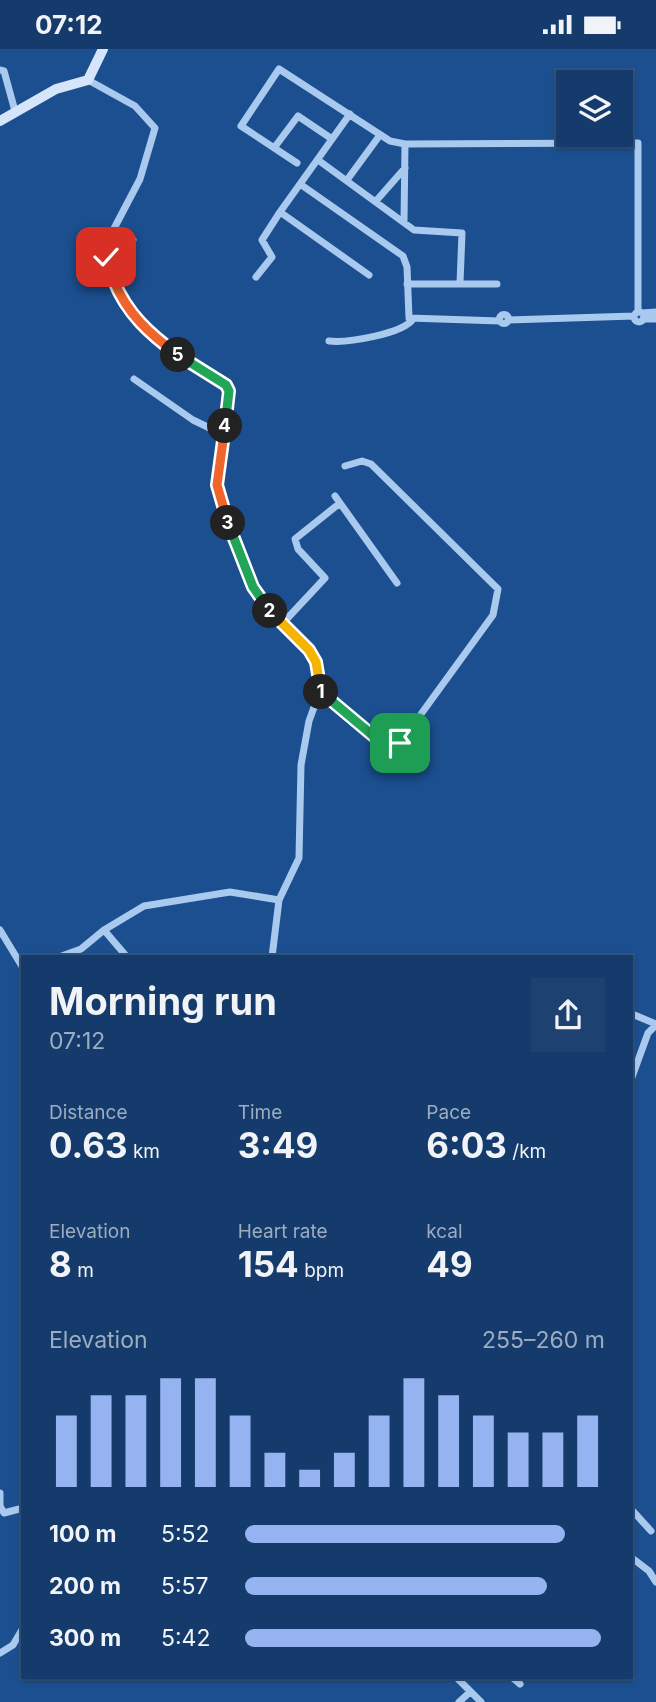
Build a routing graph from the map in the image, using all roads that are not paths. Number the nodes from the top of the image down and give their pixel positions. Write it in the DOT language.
graph roads {
  1 [pos="103,49"];
  2 [pos="0,70"];
  3 [pos="88,81"];
  4 [pos="15,111"];
  5 [pos="350,114"];
  6 [pos="0,121"];
  7 [pos="380,135"];
  8 [pos="332,139"];
  9 [pos="405,144"];
  10 [pos="274,148"];
  11 [pos="318,160"];
  12 [pos="297,163"];
  13 [pos="405,167"];
  14 [pos="347,180"];
  15 [pos="300,184"];
  16 [pos="376,201"];
  17 [pos="280,212"];
  18 [pos="404,222"];
  19 [pos="113,231"];
  20 [pos="133,240"];
  21 [pos="369,275"];
  22 [pos="256,277"];
  23 [pos="460,283"];
  24 [pos="407,284"];
  25 [pos="497,284"];
  26 [pos="656,313"];
  27 [pos="639,315"];
  28 [pos="413,319"];
  29 [pos="656,319"];
  30 [pos="329,341"];
  31 [pos="134,379"];
  32 [pos="224,435"];
  33 [pos="345,466"];
  34 [pos="397,583"];
  35 [pos="282,624"];
  36 [pos="320,691"];
  37 [pos="279,900"];
  38 [pos="0,930"];
  39 [pos="104,930"];
  40 [pos="64,955"];
  41 [pos="125,955"];
  42 [pos="272,955"];
  43 [pos="21,965"];
  44 [pos="633,1012"];
  45 [pos="656,1024"];
  46 [pos="633,1074"];
  47 [pos="0,1493"];
  48 [pos="21,1509"];
  49 [pos="633,1511"];
  50 [pos="651,1531"];
  51 [pos="633,1559"];
  52 [pos="656,1582"];
  53 [pos="21,1631"];
  54 [pos="0,1653"];
  55 [pos="458,1679"];
  56 [pos="470,1692"];
  57 [pos="459,1702"];
  58 [pos="481,1702"];
  1 -- 3 [label="street"];
  2 -- 4 [label="street"];
  3 -- 4 [label="street"];
  3 -- 19 [label="street"];
  4 -- 6 [label="street"];
  5 -- 7 [label="street"];
  5 -- 8 [label="street"];
  5 -- 10 [label="street"];
  7 -- 9 [label="street"];
  7 -- 14 [label="street"];
  8 -- 10 [label="street"];
  8 -- 11 [label="street"];
  9 -- 13 [label="street"];
  9 -- 27 [label="street"];
  10 -- 12 [label="street"];
  11 -- 14 [label="street"];
  11 -- 15 [label="street"];
  13 -- 16 [label="street"];
  13 -- 18 [label="street"];
  14 -- 16 [label="street"];
  15 -- 17 [label="street"];
  15 -- 24 [label="street"];
  16 -- 18 [label="street"];
  17 -- 21 [label="street"];
  17 -- 22 [label="street"];
  18 -- 23 [label="street"];
  19 -- 20 [label="street"];
  19 -- 32 [label="street"];
  23 -- 24 [label="street"];
  23 -- 25 [label="street"];
  24 -- 28 [label="street"];
  26 -- 27 [label="street"];
  27 -- 28 [label="street"];
  27 -- 29 [label="street"];
  28 -- 30 [label="street"];
  31 -- 32 [label="street"];
  32 -- 35 [label="street"];
  33 -- 36 [label="street"];
  34 -- 35 [label="street"];
  35 -- 36 [label="street"];
  36 -- 37 [label="street"];
  37 -- 39 [label="street"];
  37 -- 42 [label="street"];
  38 -- 43 [label="street"];
  39 -- 40 [label="street"];
  39 -- 41 [label="street"];
  44 -- 45 [label="street"];
  45 -- 46 [label="street"];
  47 -- 48 [label="street"];
  49 -- 50 [label="street"];
  51 -- 52 [label="street"];
  53 -- 54 [label="street"];
  55 -- 56 [label="street"];
  56 -- 57 [label="street"];
  56 -- 58 [label="street"];
}
